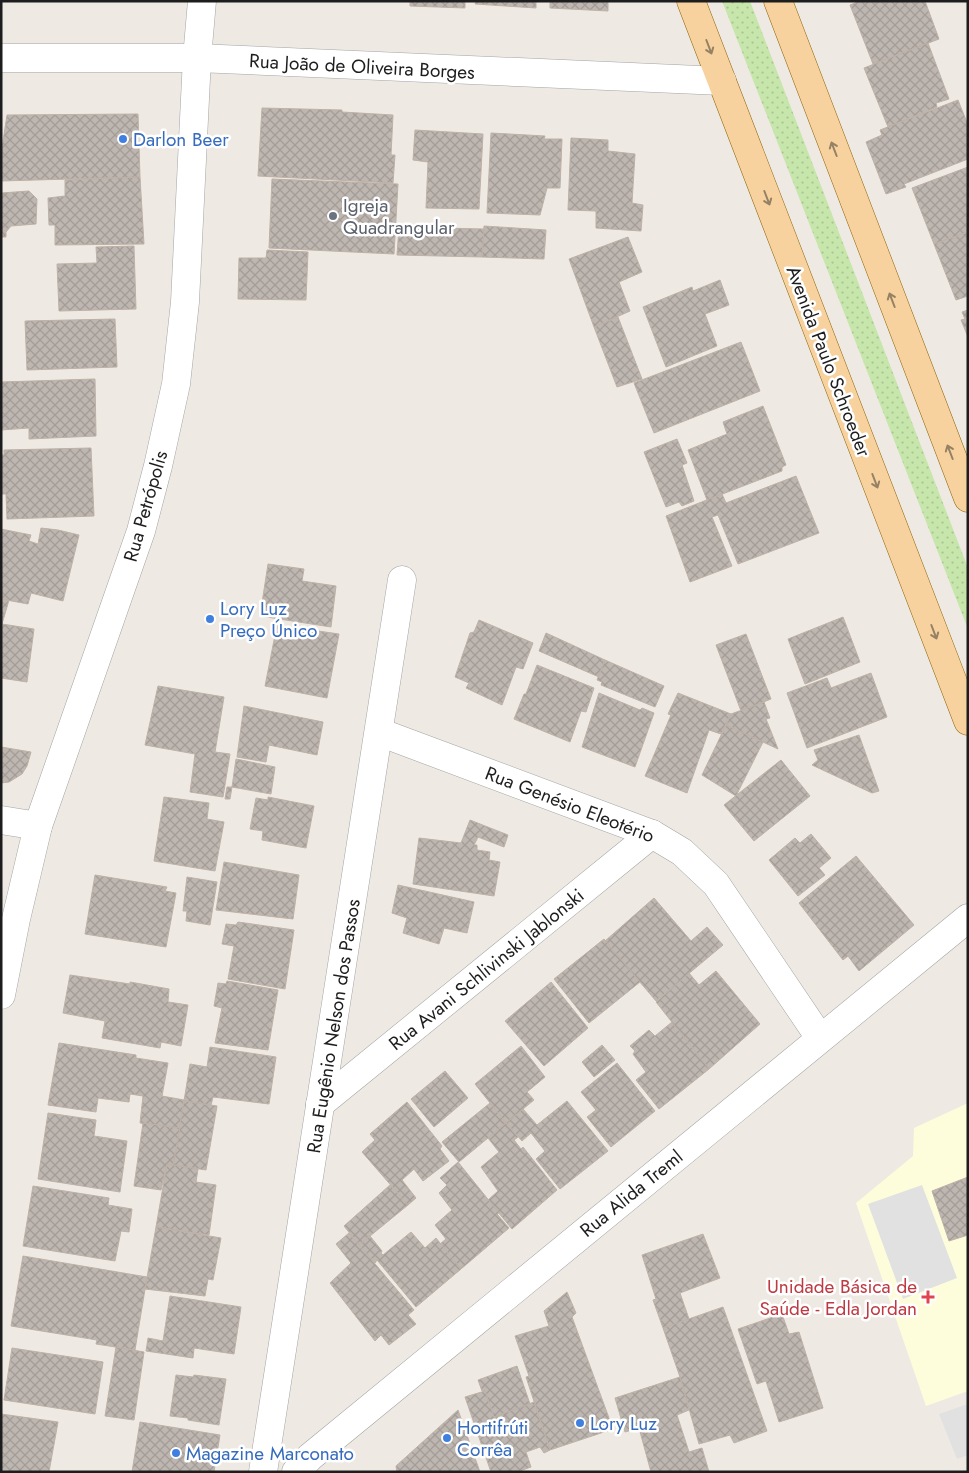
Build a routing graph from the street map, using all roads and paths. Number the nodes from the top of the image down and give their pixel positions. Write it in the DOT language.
graph roads {
  1 [pos="202,1"];
  2 [pos="691,1"];
  3 [pos="778,1"];
  4 [pos="1,58"];
  5 [pos="197,58"];
  6 [pos="722,81"];
  7 [pos="968,498"];
  8 [pos="402,580"];
  9 [pos="968,721"];
  10 [pos="378,732"];
  11 [pos="1,820"];
  12 [pos="38,826"];
  13 [pos="652,834"];
  14 [pos="968,918"];
  15 [pos="1,995"];
  16 [pos="820,1038"];
  17 [pos="320,1104"];
  18 [pos="263,1472"];
  19 [pos="296,1472"];
  1 -- 5 [label="street, Rua Petrópolis"];
  2 -- 6 [label="main road, Avenida Paulo Schroeder, one-way"];
  7 -- 3 [label="main road, one-way"];
  4 -- 5 [label="street, Rua João de Oliveira Borges"];
  5 -- 6 [label="street, Rua João de Oliveira Borges"];
  5 -- 12 [label="street, Rua Petrópolis"];
  6 -- 9 [label="main road, Avenida Paulo Schroeder, one-way"];
  8 -- 10 [label="street, Rua Eugênio Nelson dos Passos"];
  10 -- 13 [label="street, Rua Genésio Eleotério"];
  10 -- 17 [label="street, Rua Eugênio Nelson dos Passos"];
  11 -- 12 [label="street"];
  12 -- 15 [label="street, Rua Petrópolis"];
  13 -- 16 [label="street, Rua Genésio Eleotério"];
  13 -- 17 [label="street, Rua Avani Schlivinski Jablonski"];
  14 -- 16 [label="street, Rua Alida Treml"];
  16 -- 19 [label="street, Rua Alida Treml"];
  17 -- 18 [label="street, Rua Eugênio Nelson dos Passos"];
}
